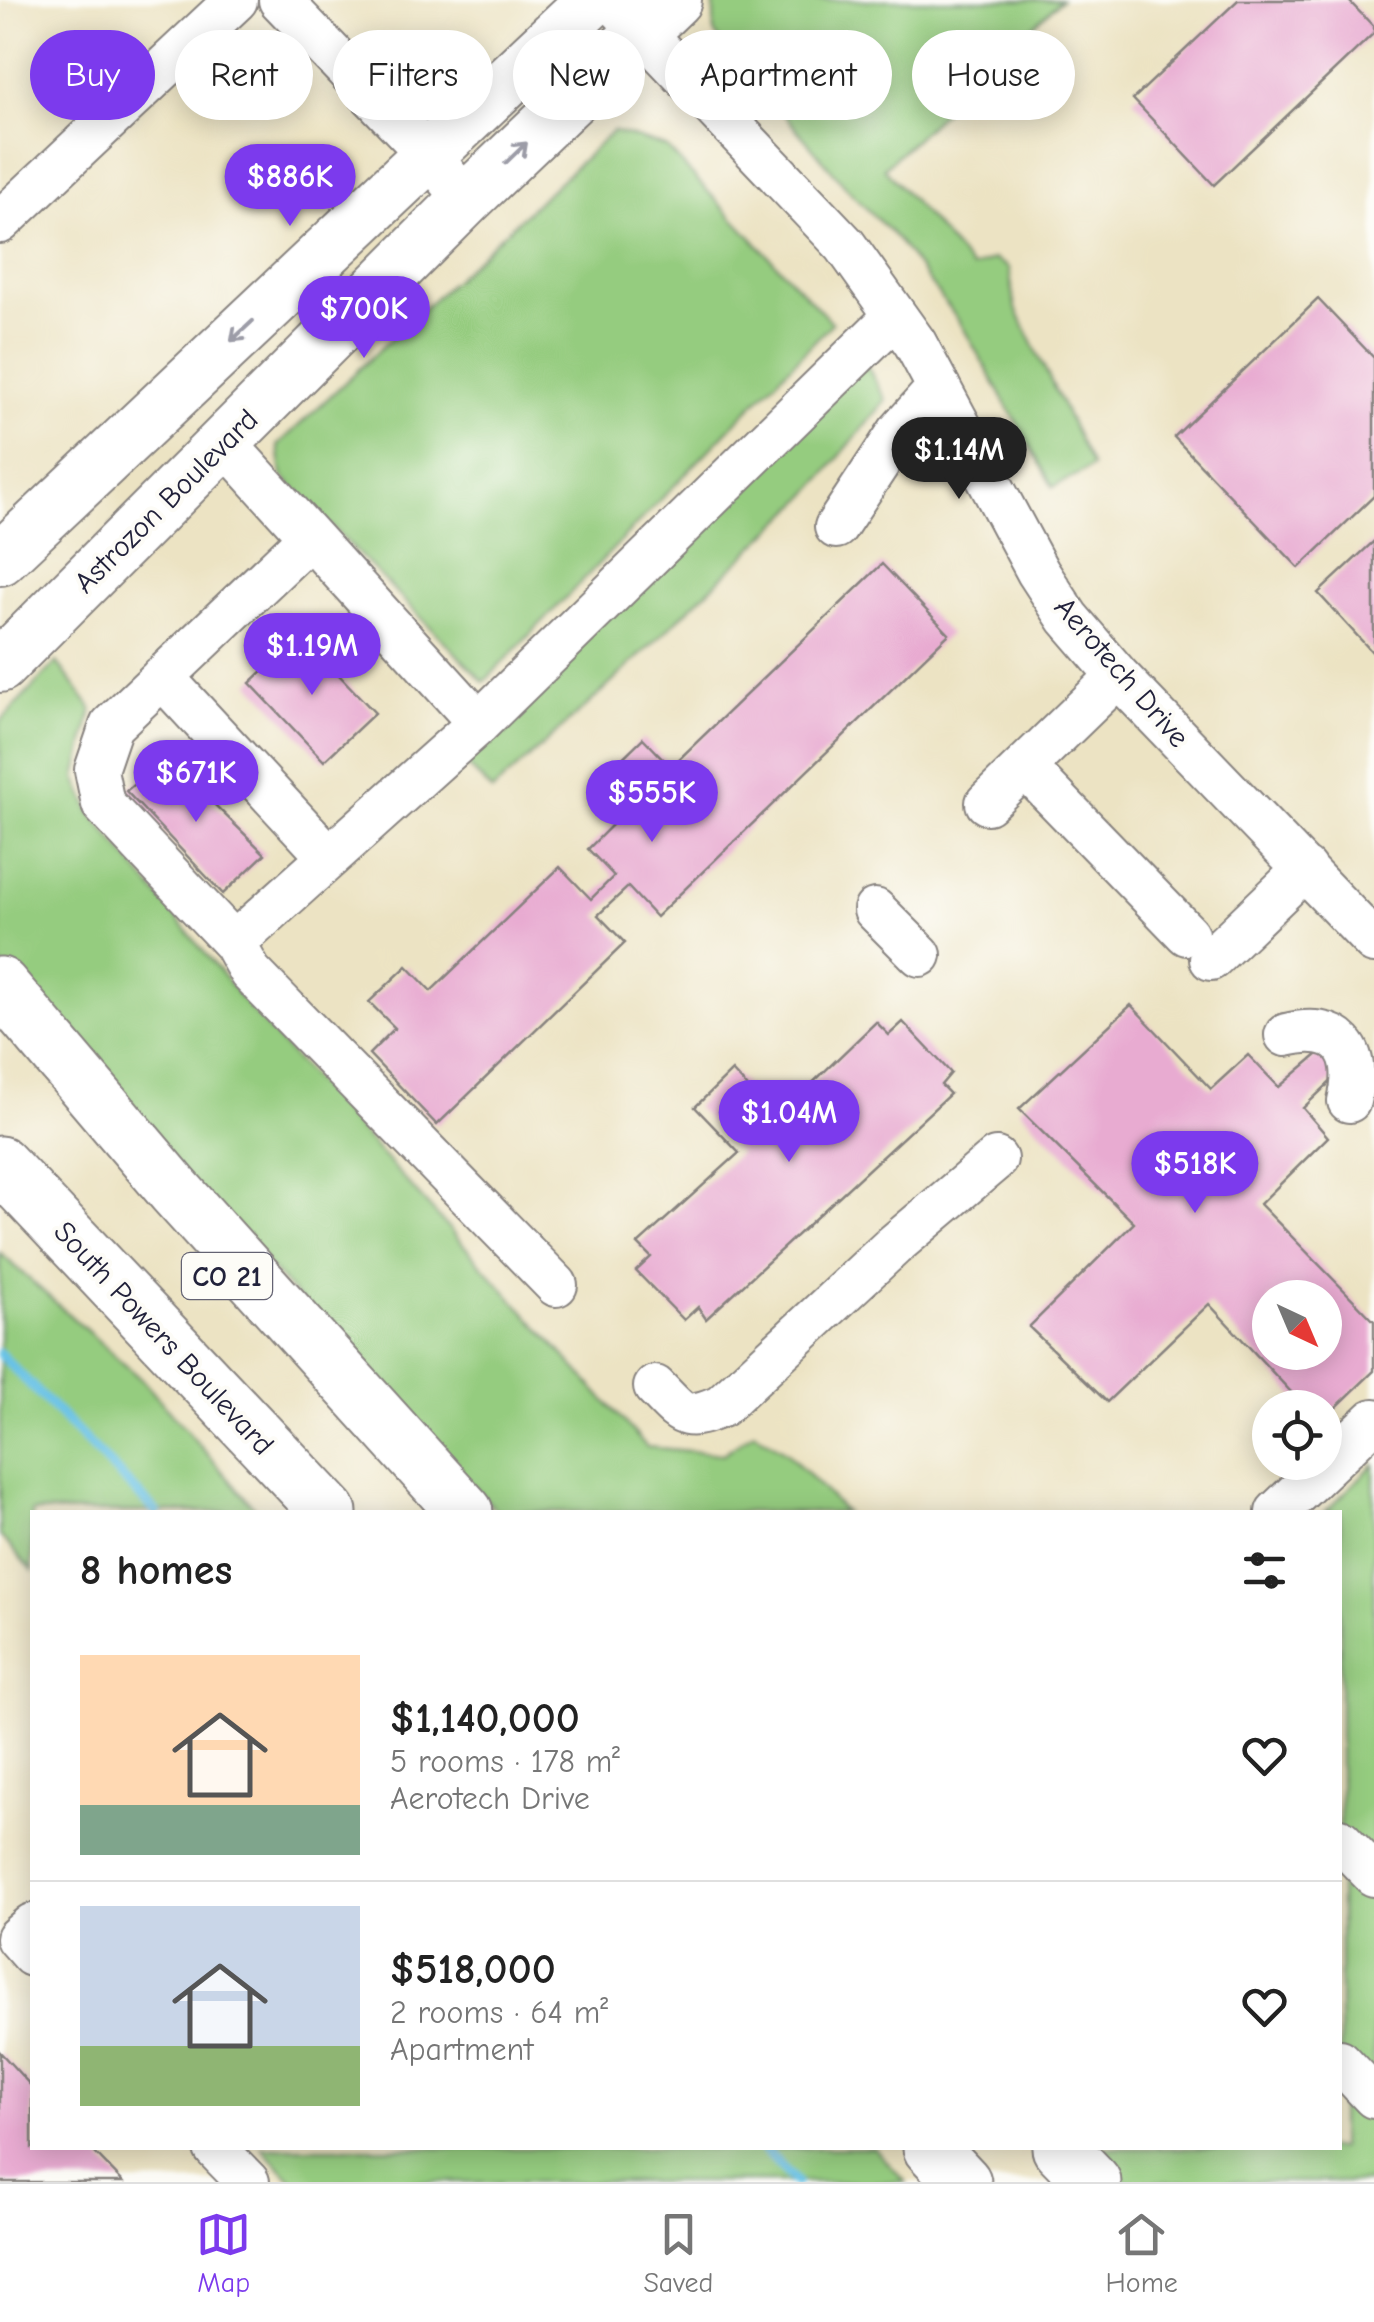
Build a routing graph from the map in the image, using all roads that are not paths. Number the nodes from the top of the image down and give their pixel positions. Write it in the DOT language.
graph roads {
  1 [pos="236,0"];
  2 [pos="280,0"];
  3 [pos="593,0"];
  4 [pos="643,11"];
  5 [pos="429,156"];
  6 [pos="466,200"];
  7 [pos="0,222"];
  8 [pos="896,316"];
  9 [pos="938,388"];
  10 [pos="224,442"];
  11 [pos="836,526"];
  12 [pos="310,537"];
  13 [pos="0,559"];
  14 [pos="0,666"];
  15 [pos="1118,676"];
  16 [pos="162,677"];
  17 [pos="479,722"];
  18 [pos="1025,767"];
  19 [pos="986,803"];
  20 [pos="330,857"];
  21 [pos="1304,869"];
  22 [pos="876,910"];
  23 [pos="1374,942"];
  24 [pos="234,943"];
  25 [pos="920,955"];
  26 [pos="0,985"];
  27 [pos="1286,1035"];
  28 [pos="0,1039"];
  29 [pos="1349,1100"];
  30 [pos="996,1160"];
  31 [pos="0,1164"];
  32 [pos="0,1212"];
  33 [pos="556,1286"];
  34 [pos="655,1387"];
  35 [pos="1374,1420"];
  36 [pos="326,1510"];
  37 [pos="326,1510"];
  38 [pos="452,1510"];
  39 [pos="463,1510"];
  40 [pos="1279,1510"];
  41 [pos="1342,1842"];
  42 [pos="1374,1875"];
  43 [pos="30,1926"];
  44 [pos="30,1952"];
  45 [pos="1342,2063"];
  46 [pos="1374,2097"];
  47 [pos="217,2150"];
  48 [pos="933,2150"];
  49 [pos="1062,2150"];
  50 [pos="248,2182"];
  51 [pos="964,2182"];
  52 [pos="1092,2182"];
  1 -- 7 [label="street"];
  2 -- 5 [label="street"];
  3 -- 5 [label="main road"];
  6 -- 4 [label="main road, Astrozon Boulevard, one-way"];
  4 -- 8 [label="street, Aerotech Drive"];
  5 -- 6 [label="street"];
  5 -- 13 [label="main road, one-way"];
  6 -- 10 [label="main road, Astrozon Boulevard"];
  8 -- 9 [label="street, Aerotech Drive"];
  8 -- 17 [label="street"];
  9 -- 11 [label="street"];
  9 -- 15 [label="street, Aerotech Drive"];
  10 -- 12 [label="street"];
  10 -- 14 [label="main road, Astrozon Boulevard"];
  12 -- 16 [label="street"];
  12 -- 17 [label="street"];
  15 -- 18 [label="street"];
  15 -- 21 [label="street, Aerotech Drive"];
  16 -- 20 [label="street"];
  16 -- 24 [label="street"];
  17 -- 20 [label="street"];
  18 -- 19 [label="street"];
  18 -- 21 [label="street"];
  20 -- 24 [label="street"];
  21 -- 23 [label="street, Aerotech Drive"];
  22 -- 25 [label="street"];
  24 -- 33 [label="street"];
  26 -- 39 [label="highway"];
  27 -- 29 [label="street"];
  28 -- 38 [label="highway, CO 21"];
  30 -- 34 [label="street"];
  31 -- 36 [label="highway, South Powers Boulevard / CO 21"];
  32 -- 37 [label="highway"];
  35 -- 40 [label="street"];
  41 -- 42 [label="street"];
  43 -- 44 [label="street"];
  45 -- 46 [label="street"];
  47 -- 50 [label="street"];
  48 -- 51 [label="highway"];
  49 -- 52 [label="highway"];
}
